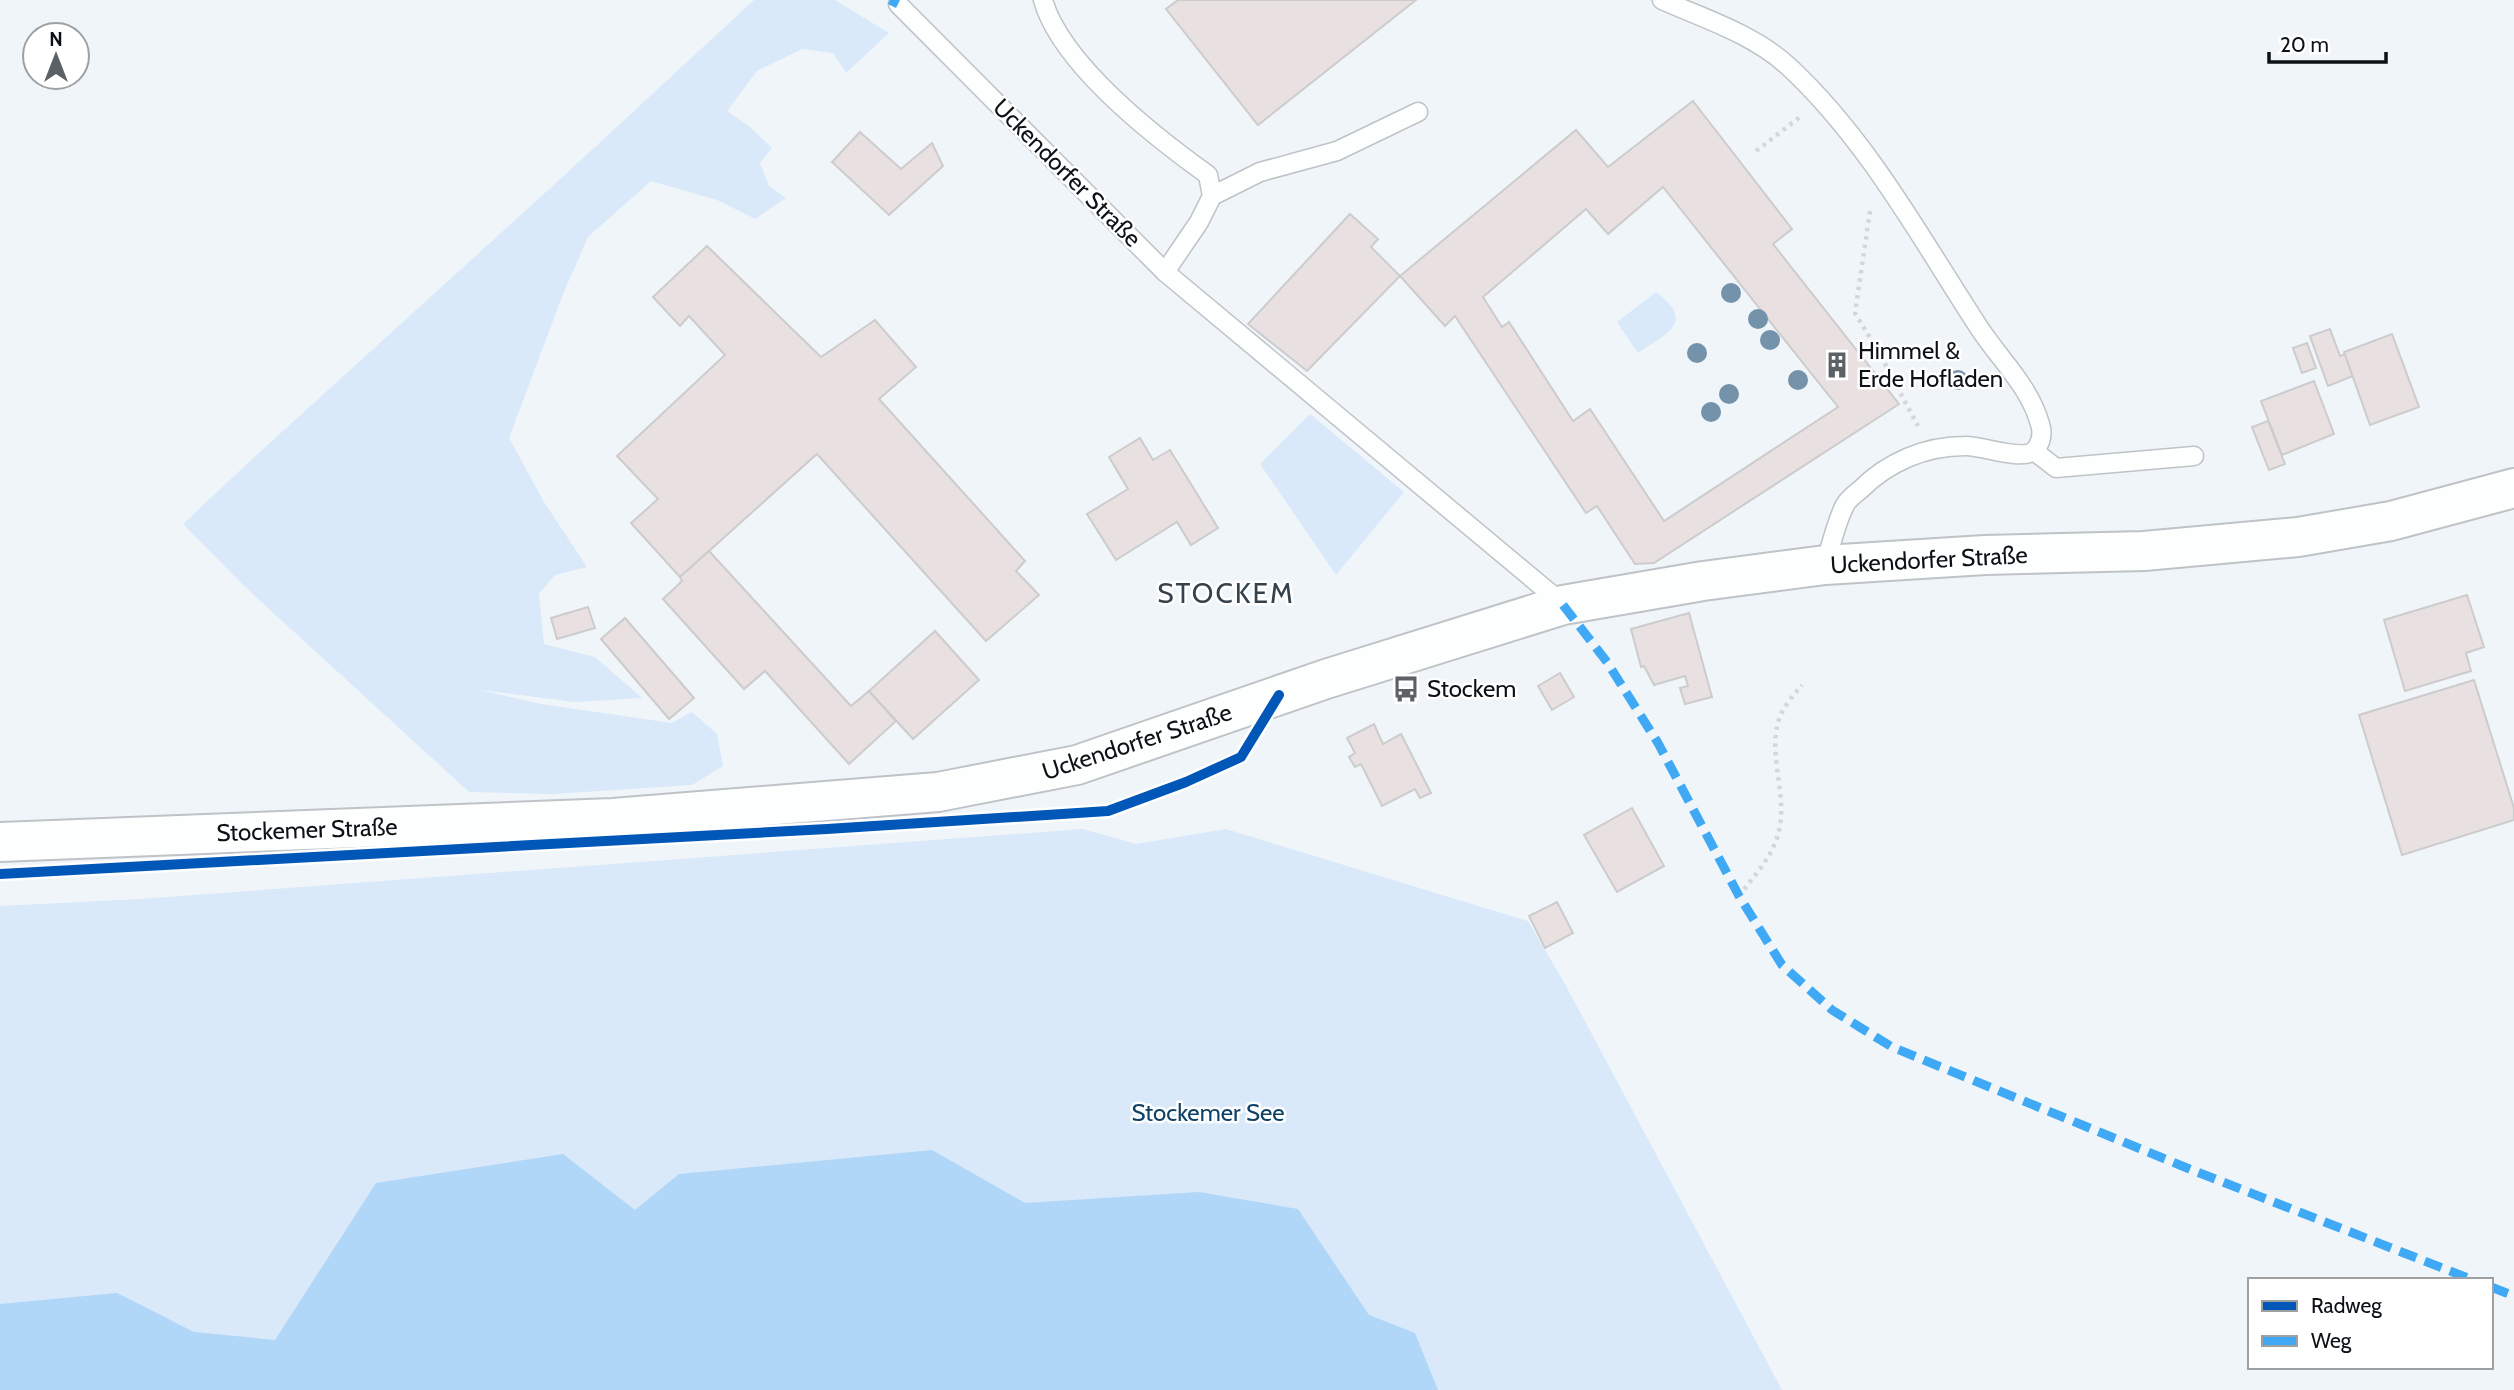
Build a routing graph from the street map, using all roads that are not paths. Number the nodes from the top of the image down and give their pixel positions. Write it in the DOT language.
graph roads {
  1 [pos="1043,0"];
  2 [pos="1662,0"];
  3 [pos="898,4"];
  4 [pos="1418,112"];
  5 [pos="1212,196"];
  6 [pos="1165,272"];
  7 [pos="2034,451"];
  8 [pos="2194,456"];
  9 [pos="2514,488"];
  10 [pos="1825,565"];
  11 [pos="1563,605"];
  12 [pos="613,818"];
  13 [pos="0,842"];
  1 -- 5 [label="lane"];
  2 -- 7 [label="lane"];
  3 -- 6 [label="lane, Uckendorfer Straße"];
  4 -- 5 [label="lane"];
  5 -- 6 [label="lane"];
  6 -- 11 [label="lane, Uckendorfer Straße"];
  7 -- 8 [label="lane"];
  7 -- 10 [label="lane"];
  9 -- 10 [label="main road, Uckendorfer Straße"];
  10 -- 11 [label="main road, Uckendorfer Straße"];
  11 -- 12 [label="main road, Uckendorfer Straße"];
  12 -- 13 [label="main road, Stockemer Straße"];
}
